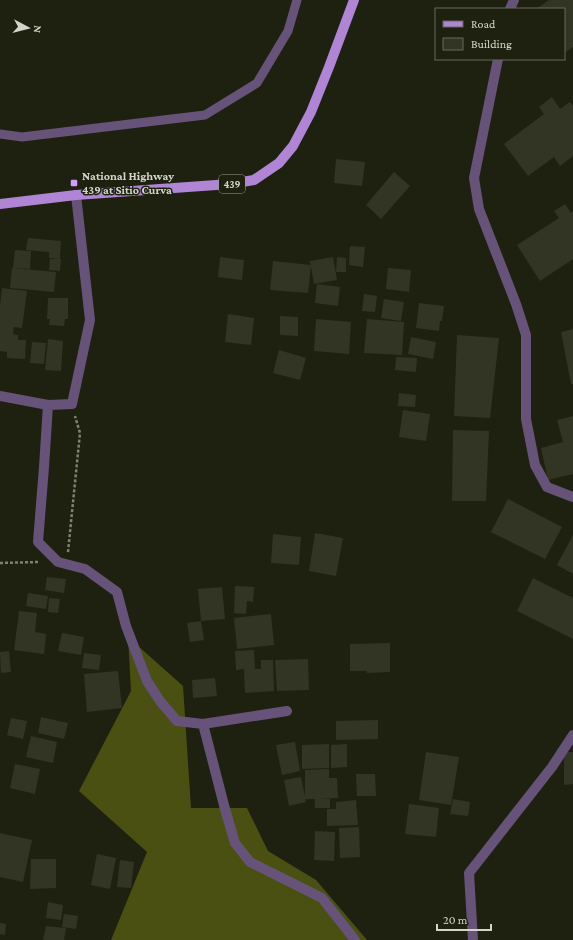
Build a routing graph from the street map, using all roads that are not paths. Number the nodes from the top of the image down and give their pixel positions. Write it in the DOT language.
graph roads {
  1 [pos="297,0"];
  2 [pos="354,0"];
  3 [pos="498,60"];
  4 [pos="0,134"];
  5 [pos="76,195"];
  6 [pos="0,204"];
  7 [pos="0,396"];
  8 [pos="48,405"];
  9 [pos="573,497"];
  10 [pos="287,712"];
  11 [pos="203,724"];
  12 [pos="573,735"];
  13 [pos="355,940"];
  14 [pos="473,940"];
  1 -- 4 [label="lane"];
  2 -- 5 [label="main road, 439"];
  3 -- 9 [label="street"];
  5 -- 6 [label="main road, 439"];
  5 -- 8 [label="street"];
  7 -- 8 [label="street"];
  8 -- 11 [label="street"];
  10 -- 11 [label="street"];
  11 -- 13 [label="street"];
  12 -- 14 [label="street"];
}
